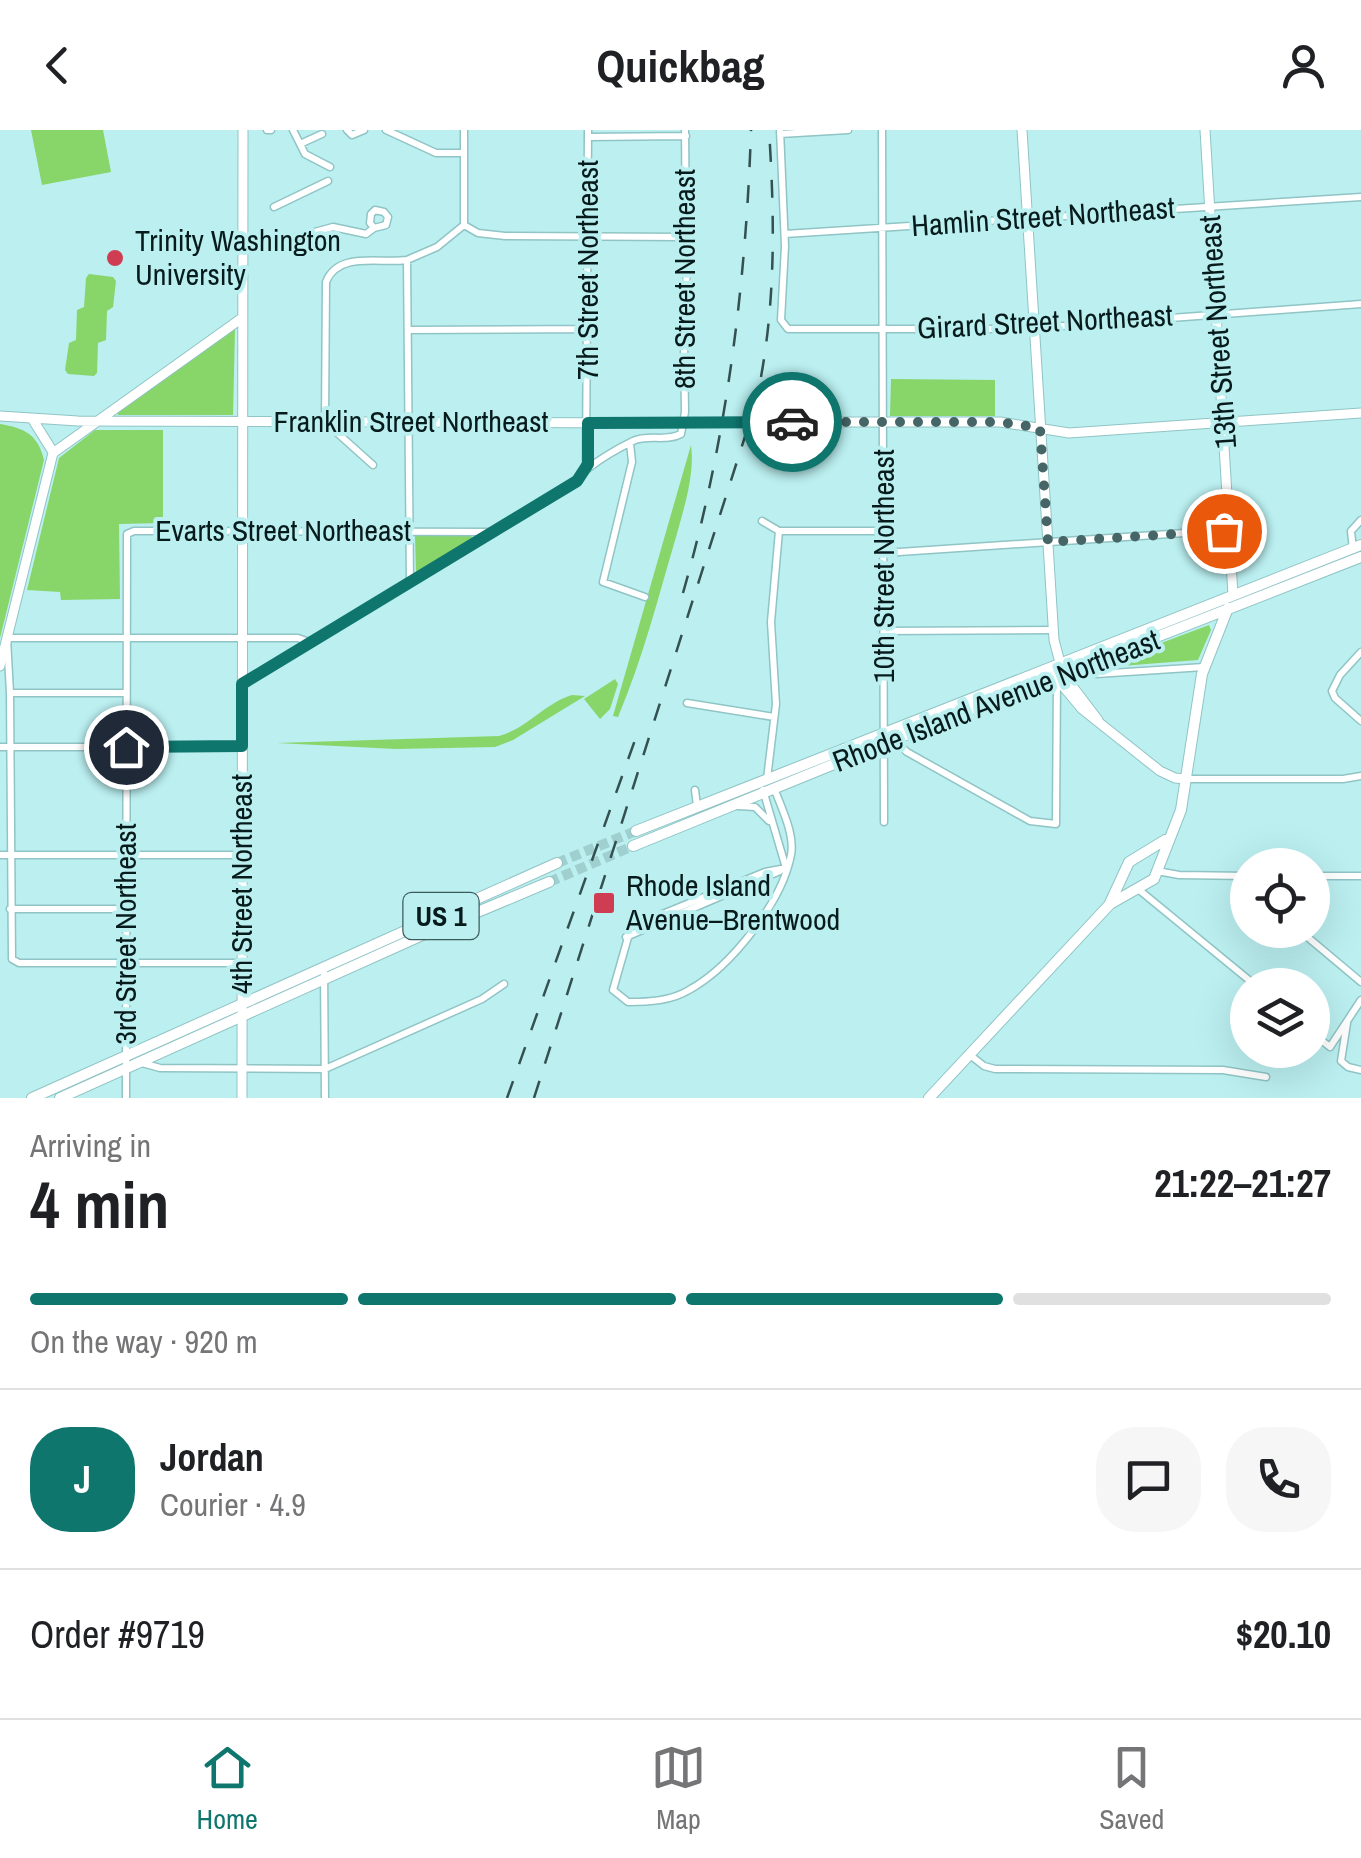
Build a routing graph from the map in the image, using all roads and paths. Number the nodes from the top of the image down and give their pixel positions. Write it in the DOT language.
graph roads {
  1 [pos="243,130"];
  2 [pos="293,130"];
  3 [pos="347,130"];
  4 [pos="364,130"];
  5 [pos="386,130"];
  6 [pos="464,130"];
  7 [pos="848,130"];
  8 [pos="882,130"];
  9 [pos="1022,130"];
  10 [pos="1205,130"];
  11 [pos="780,132"];
  12 [pos="686,133"];
  13 [pos="588,134"];
  14 [pos="323,135"];
  15 [pos="300,144"];
  16 [pos="464,153"];
  17 [pos="330,167"];
  18 [pos="328,181"];
  19 [pos="1361,197"];
  20 [pos="274,206"];
  21 [pos="1210,207"];
  22 [pos="1027,218"];
  23 [pos="464,226"];
  24 [pos="882,227"];
  25 [pos="374,228"];
  26 [pos="785,234"];
  27 [pos="588,236"];
  28 [pos="686,237"];
  29 [pos="243,240"];
  30 [pos="407,260"];
  31 [pos="1361,304"];
  32 [pos="1216,314"];
  33 [pos="242,318"];
  34 [pos="1034,327"];
  35 [pos="588,329"];
  36 [pos="409,330"];
  37 [pos="882,330"];
  38 [pos="1361,413"];
  39 [pos="0,416"];
  40 [pos="34,420"];
  41 [pos="94,421"];
  42 [pos="242,422"];
  43 [pos="325,422"];
  44 [pos="409,422"];
  45 [pos="883,422"];
  46 [pos="1224,422"];
  47 [pos="588,423"];
  48 [pos="1040,428"];
  49 [pos="630,443"];
  50 [pos="54,452"];
  51 [pos="373,465"];
  52 [pos="586,469"];
  53 [pos="1361,520"];
  54 [pos="762,521"];
  55 [pos="242,530"];
  56 [pos="409,530"];
  57 [pos="884,530"];
  58 [pos="1230,530"];
  59 [pos="779,531"];
  60 [pos="130,532"];
  61 [pos="495,532"];
  62 [pos="1048,542"];
  63 [pos="884,552"];
  64 [pos="1358,552"];
  65 [pos="1309,572"];
  66 [pos="410,584"];
  67 [pos="1233,594"];
  68 [pos="645,597"];
  69 [pos="1227,610"];
  70 [pos="1053,630"];
  71 [pos="884,631"];
  72 [pos="7,638"];
  73 [pos="126,638"];
  74 [pos="242,639"];
  75 [pos="312,643"];
  76 [pos="1361,652"];
  77 [pos="0,666"];
  78 [pos="1084,666"];
  79 [pos="1204,667"];
  80 [pos="1059,672"];
  81 [pos="242,684"];
  82 [pos="10,692"];
  83 [pos="126,692"];
  84 [pos="686,704"];
  85 [pos="774,717"];
  86 [pos="1361,721"];
  87 [pos="887,739"];
  88 [pos="0,746"];
  89 [pos="242,746"];
  90 [pos="10,747"];
  91 [pos="126,747"];
  92 [pos="1361,776"];
  93 [pos="1186,779"];
  94 [pos="771,785"];
  95 [pos="695,790"];
  96 [pos="762,794"];
  97 [pos="697,807"];
  98 [pos="727,807"];
  99 [pos="884,822"];
  100 [pos="774,829"];
  101 [pos="636,831"];
  102 [pos="1168,838"];
  103 [pos="633,846"];
  104 [pos="0,854"];
  105 [pos="1145,854"];
  106 [pos="11,855"];
  107 [pos="126,855"];
  108 [pos="242,855"];
  109 [pos="557,863"];
  110 [pos="786,868"];
  111 [pos="1156,871"];
  112 [pos="1230,876"];
  113 [pos="1330,876"];
  114 [pos="1361,876"];
  115 [pos="1122,877"];
  116 [pos="549,882"];
  117 [pos="1136,888"];
  118 [pos="1110,904"];
  119 [pos="1162,907"];
  120 [pos="10,909"];
  121 [pos="127,909"];
  122 [pos="1320,948"];
  123 [pos="127,963"];
  124 [pos="242,963"];
  125 [pos="324,967"];
  126 [pos="1235,968"];
  127 [pos="324,980"];
  128 [pos="1361,982"];
  129 [pos="504,984"];
  130 [pos="1361,1000"];
  131 [pos="242,1012"];
  132 [pos="1346,1028"];
  133 [pos="1330,1046"];
  134 [pos="969,1054"];
  135 [pos="140,1062"];
  136 [pos="126,1063"];
  137 [pos="242,1069"];
  138 [pos="324,1069"];
  139 [pos="1361,1070"];
  140 [pos="1266,1076"];
  141 [pos="32,1098"];
  142 [pos="60,1098"];
  143 [pos="126,1098"];
  144 [pos="242,1098"];
  145 [pos="324,1098"];
  146 [pos="929,1098"];
  1 -- 29 [label="street, 4th Street Northeast"];
  2 -- 15 [label="street"];
  3 -- 4 [label="street"];
  5 -- 16 [label="street"];
  6 -- 16 [label="street"];
  7 -- 11 [label="street"];
  8 -- 24 [label="street, 10th Street Northeast"];
  9 -- 22 [label="street"];
  10 -- 21 [label="street, 13th Street Northeast"];
  11 -- 26 [label="street"];
  12 -- 13 [label="street"];
  12 -- 28 [label="street, 8th Street Northeast"];
  13 -- 27 [label="street, 7th Street Northeast"];
  14 -- 15 [label="street"];
  15 -- 17 [label="street"];
  16 -- 23 [label="street"];
  18 -- 20 [label="street"];
  19 -- 21 [label="street, Hamlin Street Northeast"];
  21 -- 22 [label="street, Hamlin Street Northeast"];
  21 -- 32 [label="street, 13th Street Northeast"];
  22 -- 24 [label="street, Hamlin Street Northeast"];
  22 -- 34 [label="street"];
  23 -- 27 [label="street"];
  23 -- 30 [label="street"];
  24 -- 26 [label="street, Hamlin Street Northeast"];
  24 -- 37 [label="street, 10th Street Northeast"];
  25 -- 29 [label="street"];
  26 -- 37 [label="street, Girard Street Northeast"];
  27 -- 28 [label="street"];
  27 -- 35 [label="street, 7th Street Northeast"];
  28 -- 49 [label="street, 8th Street Northeast"];
  29 -- 33 [label="street, 4th Street Northeast"];
  30 -- 36 [label="street"];
  30 -- 43 [label="street"];
  31 -- 32 [label="street, Girard Street Northeast"];
  32 -- 34 [label="street, Girard Street Northeast"];
  32 -- 46 [label="street, 13th Street Northeast"];
  33 -- 41 [label="street"];
  33 -- 42 [label="street, 4th Street Northeast"];
  34 -- 37 [label="street, Girard Street Northeast"];
  34 -- 48 [label="street"];
  35 -- 36 [label="street"];
  35 -- 47 [label="street, 7th Street Northeast"];
  36 -- 44 [label="street"];
  37 -- 45 [label="street, 10th Street Northeast"];
  38 -- 46 [label="street, Franklin Street Northeast"];
  39 -- 40 [label="street, Franklin Street Northeast"];
  40 -- 41 [label="street, Franklin Street Northeast"];
  40 -- 50 [label="street"];
  41 -- 42 [label="street, Franklin Street Northeast"];
  41 -- 50 [label="street"];
  42 -- 43 [label="street, Franklin Street Northeast"];
  42 -- 55 [label="street, 4th Street Northeast"];
  43 -- 44 [label="street, Franklin Street Northeast"];
  43 -- 51 [label="street"];
  44 -- 47 [label="street, Franklin Street Northeast"];
  44 -- 56 [label="street"];
  45 -- 47 [label="street, Franklin Street Northeast, bridge"];
  45 -- 48 [label="street, Franklin Street Northeast"];
  45 -- 57 [label="street, 10th Street Northeast"];
  46 -- 48 [label="street, Franklin Street Northeast"];
  46 -- 58 [label="street, 13th Street Northeast"];
  47 -- 52 [label="street, 7th Street Northeast"];
  48 -- 62 [label="street"];
  49 -- 52 [label="street"];
  49 -- 68 [label="street"];
  50 -- 72 [label="street"];
  52 -- 61 [label="street"];
  53 -- 64 [label="street"];
  54 -- 59 [label="street"];
  55 -- 56 [label="street, Evarts Street Northeast"];
  55 -- 60 [label="street, Evarts Street Northeast"];
  55 -- 74 [label="street, 4th Street Northeast"];
  56 -- 61 [label="street, Evarts Street Northeast"];
  56 -- 66 [label="street"];
  57 -- 59 [label="street"];
  57 -- 63 [label="street, 10th Street Northeast"];
  58 -- 62 [label="street"];
  58 -- 67 [label="street, 13th Street Northeast"];
  59 -- 85 [label="street"];
  60 -- 73 [label="street, 3rd Street Northeast"];
  61 -- 66 [label="street"];
  62 -- 63 [label="street"];
  62 -- 70 [label="street"];
  63 -- 71 [label="street, 10th Street Northeast"];
  64 -- 65 [label="main road, Rhode Island Avenue Northeast"];
  65 -- 67 [label="main road, Rhode Island Avenue Northeast"];
  65 -- 69 [label="main road, Rhode Island Avenue Northeast"];
  66 -- 75 [label="street"];
  67 -- 69 [label="main road"];
  67 -- 80 [label="main road, Rhode Island Avenue Northeast"];
  69 -- 78 [label="main road, Rhode Island Avenue Northeast"];
  69 -- 79 [label="main road"];
  70 -- 71 [label="street"];
  70 -- 80 [label="street"];
  71 -- 87 [label="street, 10th Street Northeast"];
  72 -- 73 [label="street"];
  72 -- 77 [label="street"];
  72 -- 82 [label="street"];
  73 -- 74 [label="street"];
  73 -- 83 [label="street, 3rd Street Northeast"];
  74 -- 75 [label="street"];
  74 -- 81 [label="street, 4th Street Northeast"];
  75 -- 81 [label="street"];
  76 -- 86 [label="street"];
  78 -- 79 [label="street"];
  78 -- 80 [label="main road, Rhode Island Avenue Northeast"];
  79 -- 93 [label="main road"];
  80 -- 87 [label="main road, Rhode Island Avenue Northeast"];
  80 -- 87 [label="street"];
  80 -- 93 [label="street"];
  81 -- 89 [label="street, 4th Street Northeast"];
  82 -- 83 [label="street"];
  82 -- 90 [label="street"];
  83 -- 91 [label="street, 3rd Street Northeast"];
  84 -- 85 [label="street"];
  85 -- 94 [label="street"];
  87 -- 94 [label="main road, Rhode Island Avenue Northeast"];
  87 -- 99 [label="street, 10th Street Northeast"];
  88 -- 90 [label="street"];
  89 -- 91 [label="street"];
  89 -- 108 [label="street, 4th Street Northeast"];
  90 -- 91 [label="street"];
  90 -- 106 [label="street"];
  91 -- 107 [label="street, 3rd Street Northeast"];
  92 -- 93 [label="street"];
  93 -- 102 [label="main road"];
  94 -- 96 [label="main road, Rhode Island Avenue Northeast"];
  94 -- 97 [label="main road, Rhode Island Avenue Northeast"];
  94 -- 110 [label="street"];
  95 -- 97 [label="street"];
  96 -- 98 [label="main road, Rhode Island Avenue Northeast"];
  96 -- 100 [label="street"];
  97 -- 101 [label="main road, Rhode Island Avenue Northeast"];
  98 -- 100 [label="street"];
  98 -- 103 [label="main road, Rhode Island Avenue Northeast"];
  100 -- 110 [label="street"];
  102 -- 105 [label="main road"];
  102 -- 111 [label="main road"];
  104 -- 106 [label="street"];
  105 -- 111 [label="main road"];
  105 -- 115 [label="main road"];
  106 -- 107 [label="street"];
  106 -- 120 [label="street"];
  107 -- 108 [label="street"];
  107 -- 121 [label="street, 3rd Street Northeast"];
  108 -- 124 [label="street, 4th Street Northeast"];
  109 -- 125 [label="main road, US 1"];
  110 -- 110 [label="street"];
  111 -- 112 [label="street"];
  111 -- 117 [label="main road"];
  111 -- 119 [label="street"];
  113 -- 114 [label="street"];
  115 -- 117 [label="main road"];
  115 -- 118 [label="main road"];
  116 -- 127 [label="main road, US 1"];
  117 -- 118 [label="main road"];
  117 -- 119 [label="street"];
  118 -- 134 [label="main road"];
  119 -- 126 [label="street"];
  120 -- 121 [label="street"];
  120 -- 123 [label="street"];
  121 -- 123 [label="street, 3rd Street Northeast"];
  122 -- 128 [label="street"];
  123 -- 124 [label="street"];
  123 -- 136 [label="street, 3rd Street Northeast"];
  124 -- 131 [label="street, 4th Street Northeast"];
  125 -- 127 [label="street"];
  125 -- 131 [label="main road, US 1"];
  127 -- 131 [label="main road, US 1"];
  127 -- 138 [label="street"];
  129 -- 138 [label="street"];
  130 -- 132 [label="street"];
  131 -- 135 [label="main road, US 1"];
  131 -- 136 [label="main road, US 1"];
  131 -- 137 [label="street, 4th Street Northeast"];
  132 -- 133 [label="street"];
  132 -- 139 [label="street"];
  134 -- 140 [label="street"];
  134 -- 146 [label="main road"];
  135 -- 136 [label="main road, US 1"];
  135 -- 137 [label="street"];
  136 -- 141 [label="main road, US 1"];
  136 -- 142 [label="main road, US 1"];
  136 -- 143 [label="street, 3rd Street Northeast"];
  137 -- 138 [label="street"];
  137 -- 144 [label="street, 4th Street Northeast"];
  138 -- 145 [label="street"];
}
